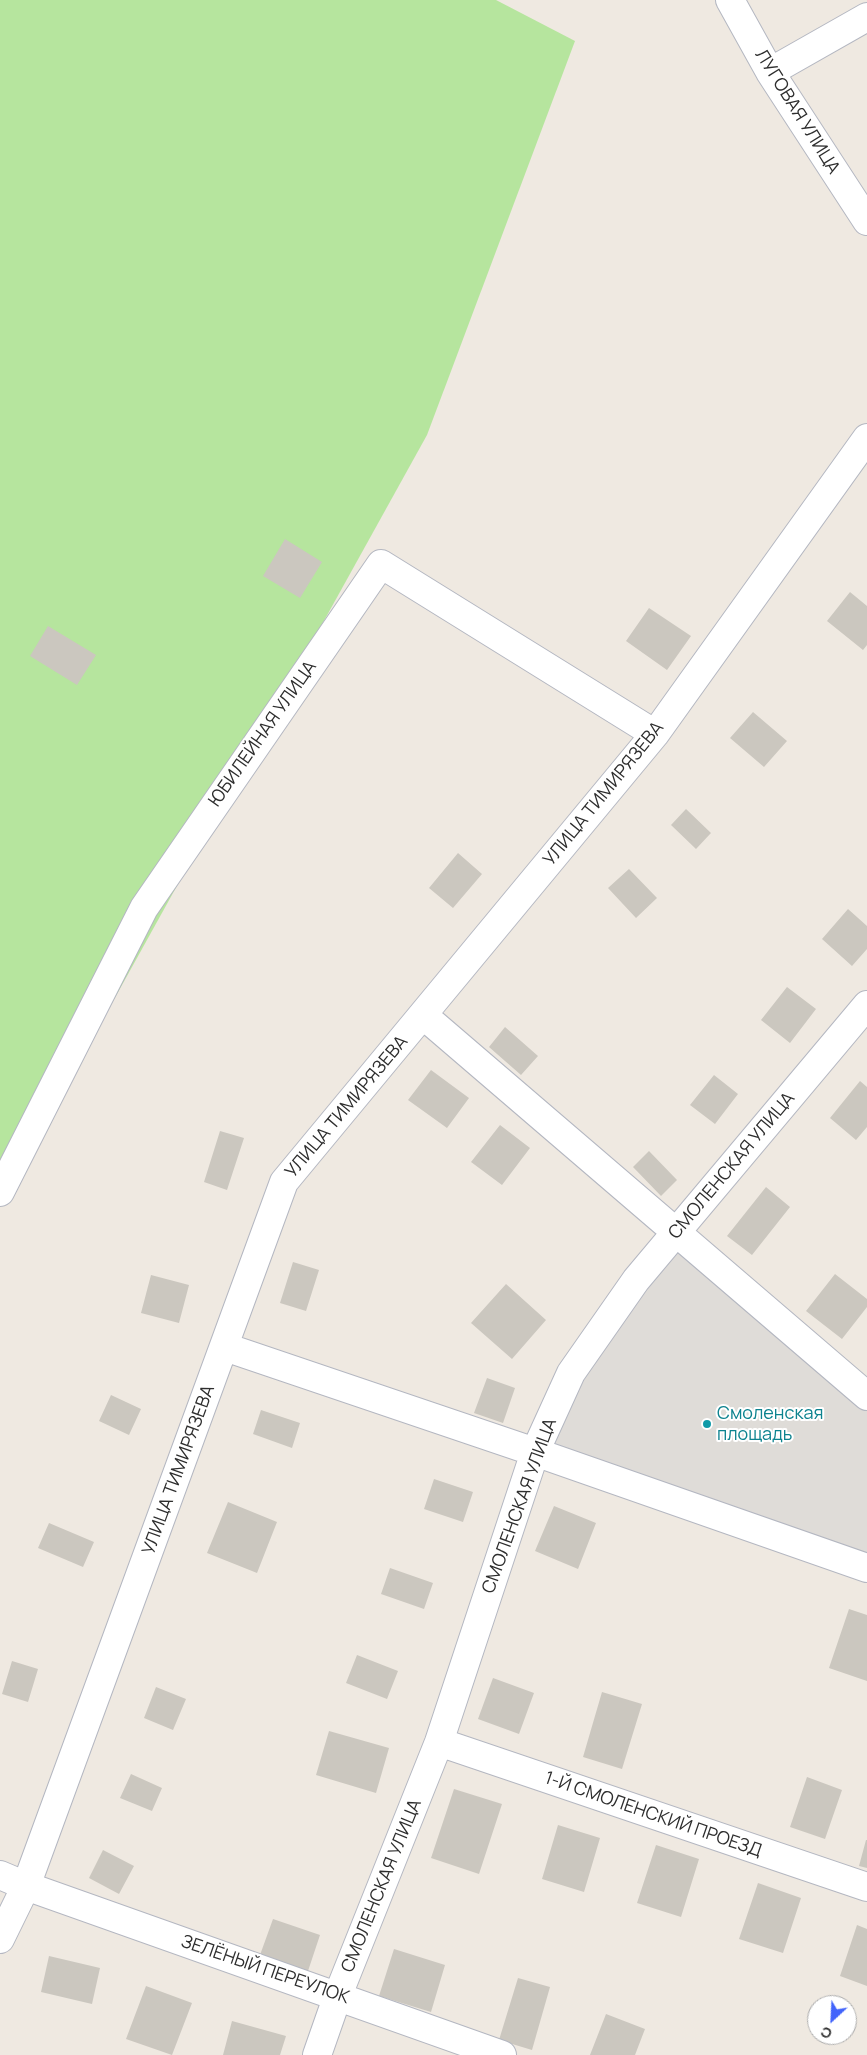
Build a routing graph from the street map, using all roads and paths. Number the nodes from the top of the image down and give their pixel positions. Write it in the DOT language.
graph roads {
  1 [pos="730,0"];
  2 [pos="867,17"];
  3 [pos="770,72"];
  4 [pos="867,221"];
  5 [pos="867,438"];
  6 [pos="655,734"];
  7 [pos="864,1014"];
  8 [pos="423,1015"];
  9 [pos="0,1192"];
  10 [pos="677,1232"];
  11 [pos="225,1347"];
  12 [pos="867,1396"];
  13 [pos="535,1452"];
  14 [pos="867,1568"];
  15 [pos="439,1742"];
  16 [pos="0,1875"];
  17 [pos="26,1886"];
  18 [pos="867,1888"];
  19 [pos="0,1939"];
  20 [pos="338,1995"];
  21 [pos="317,2055"];
  22 [pos="502,2055"];
  1 -- 3 [label="street, ЛУГОВАЯ УЛИЦА"];
  2 -- 3 [label="street"];
  3 -- 4 [label="street, ЛУГОВАЯ УЛИЦА"];
  5 -- 6 [label="street, УЛИЦА ТИМИРЯЗЕВА"];
  6 -- 8 [label="street, УЛИЦА ТИМИРЯЗЕВА"];
  6 -- 9 [label="street, ЮБИЛЕЙНАЯ УЛИЦА"];
  7 -- 10 [label="street, СМОЛЕНСКАЯ УЛИЦА"];
  8 -- 10 [label="street"];
  8 -- 11 [label="street, УЛИЦА ТИМИРЯЗЕВА"];
  10 -- 12 [label="street"];
  10 -- 13 [label="street, СМОЛЕНСКАЯ УЛИЦА"];
  11 -- 13 [label="street"];
  11 -- 17 [label="street, УЛИЦА ТИМИРЯЗЕВА"];
  13 -- 14 [label="street"];
  13 -- 15 [label="street, СМОЛЕНСКАЯ УЛИЦА"];
  15 -- 18 [label="street, 1-Й СМОЛЕНСКИЙ ПРОЕЗД"];
  15 -- 20 [label="street, СМОЛЕНСКАЯ УЛИЦА"];
  16 -- 17 [label="street"];
  17 -- 19 [label="street, УЛИЦА ТИМИРЯЗЕВА"];
  17 -- 20 [label="street, ЗЕЛЁНЫЙ ПЕРЕУЛОК"];
  20 -- 21 [label="street, СМОЛЕНСКАЯ УЛИЦА"];
  20 -- 22 [label="street, ЗЕЛЁНЫЙ ПЕРЕУЛОК"];
}
